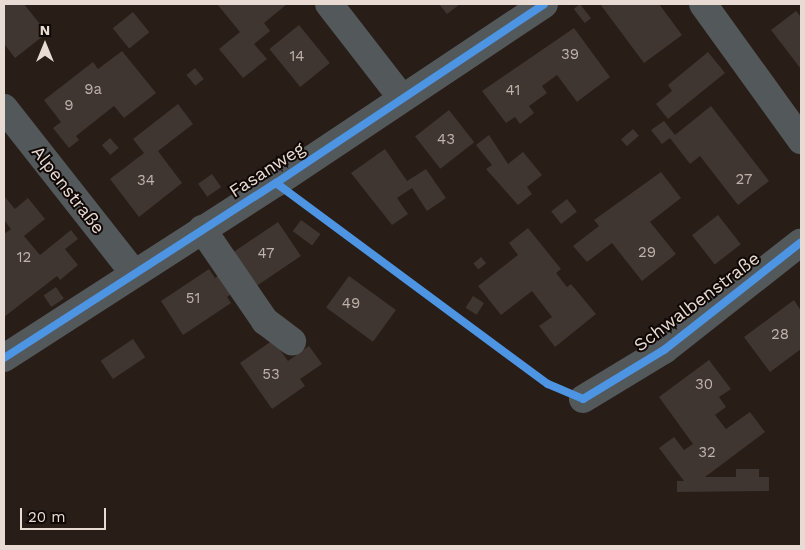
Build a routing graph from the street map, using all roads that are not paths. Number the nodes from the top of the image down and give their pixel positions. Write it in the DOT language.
graph roads {
  1 [pos="329,4"];
  2 [pos="544,4"];
  3 [pos="703,4"];
  4 [pos="402,98"];
  5 [pos="4,108"];
  6 [pos="801,140"];
  7 [pos="202,229"];
  8 [pos="801,242"];
  9 [pos="133,272"];
  10 [pos="292,341"];
  11 [pos="4,358"];
  12 [pos="583,399"];
  1 -- 4 [label="street"];
  2 -- 4 [label="street, Fasanweg"];
  3 -- 6 [label="street"];
  4 -- 7 [label="street, Fasanweg"];
  5 -- 9 [label="street, Alpenstraße"];
  7 -- 9 [label="street, Fasanweg"];
  7 -- 10 [label="street"];
  8 -- 12 [label="street, Schwalbenstraße"];
  9 -- 11 [label="street, Fasanweg"];
}
